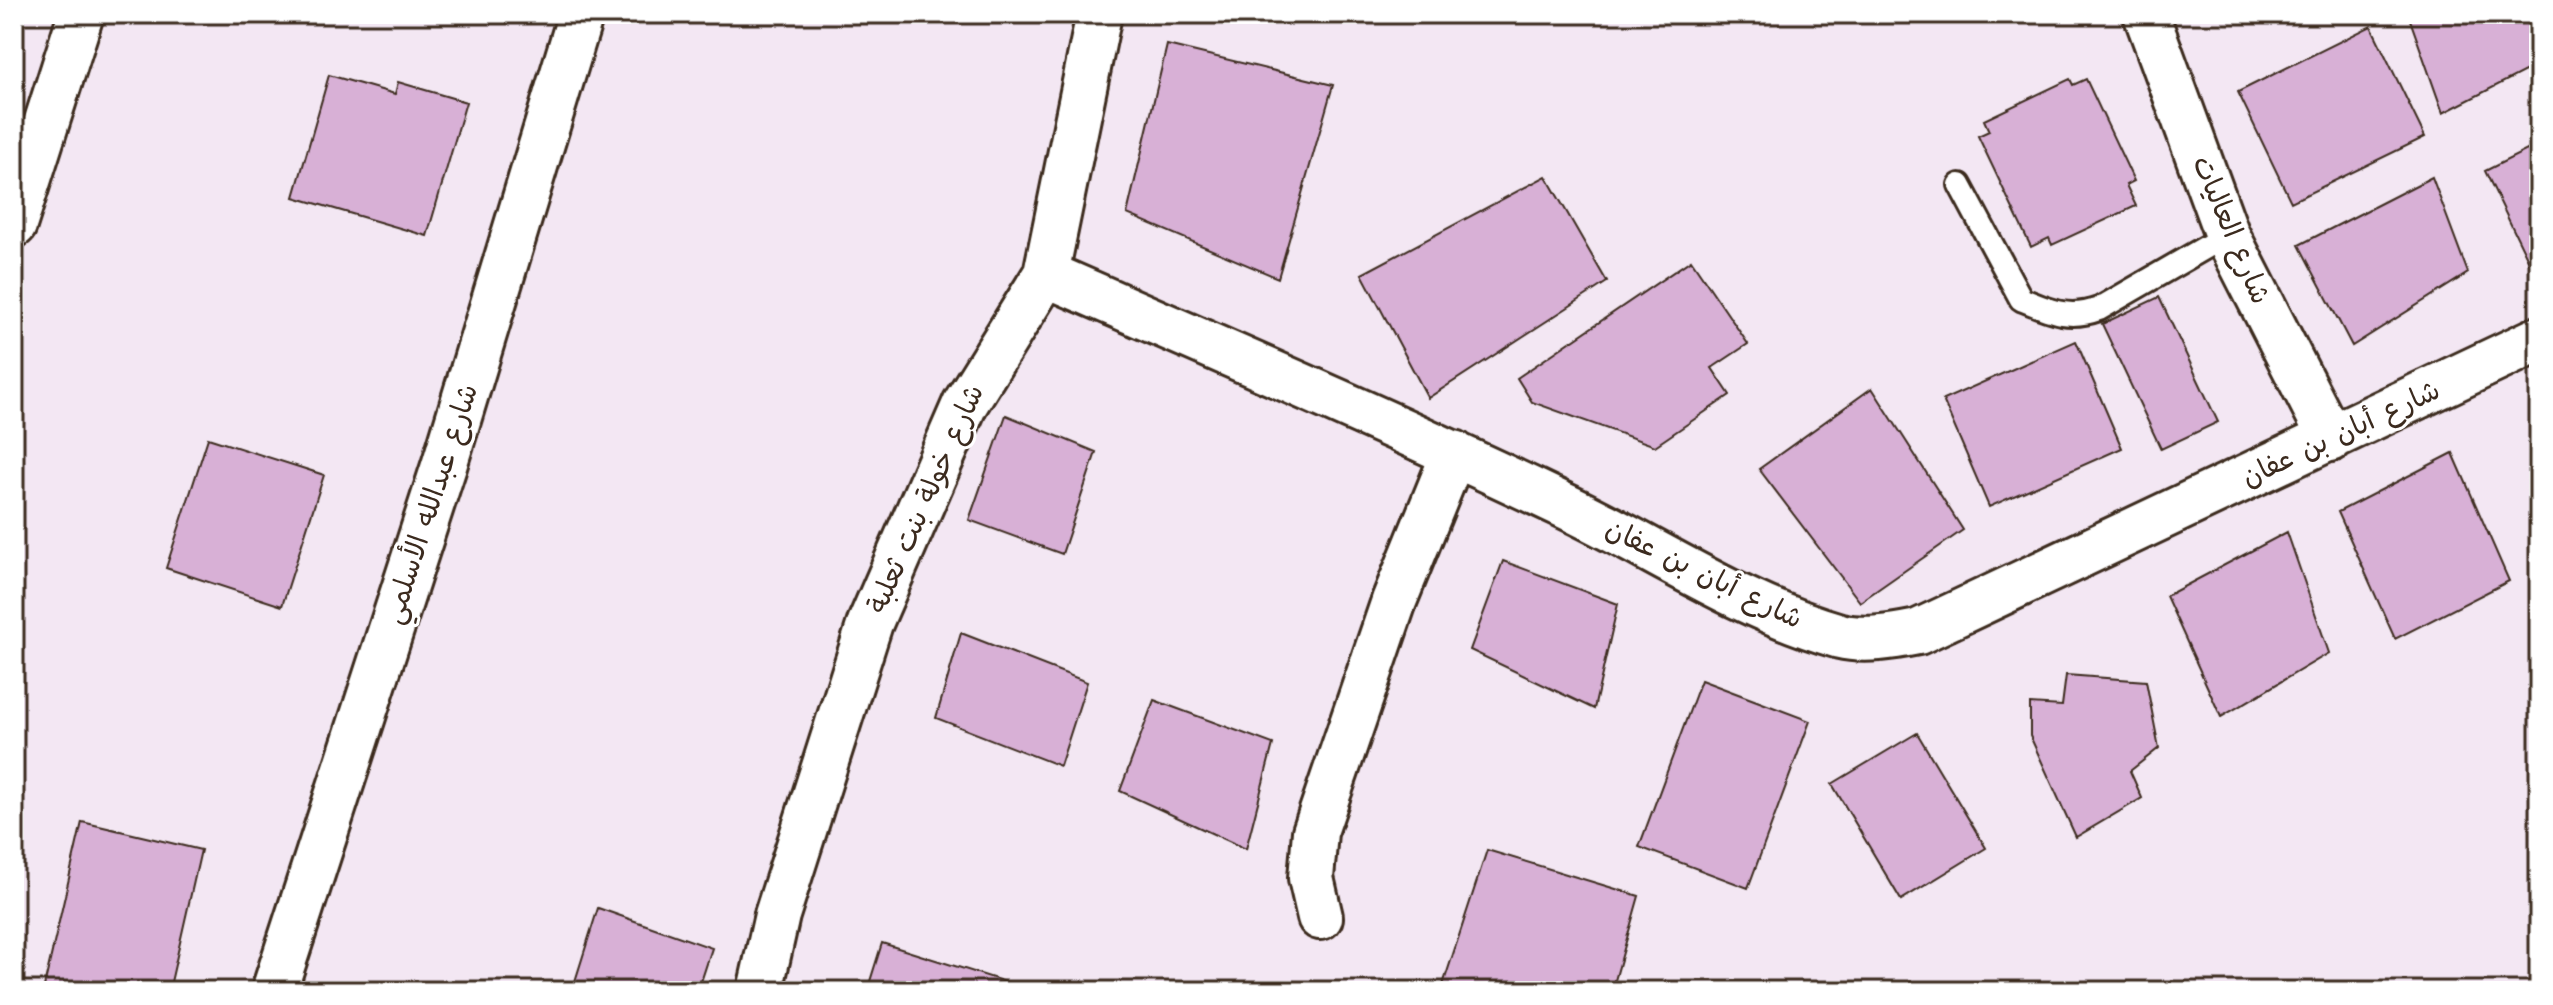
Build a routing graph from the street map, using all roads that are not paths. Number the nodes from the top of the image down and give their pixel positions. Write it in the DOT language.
graph roads {
  1 [pos="81,14"];
  2 [pos="581,14"];
  3 [pos="1099,14"];
  4 [pos="2146,14"];
  5 [pos="1960,185"];
  6 [pos="14,225"];
  7 [pos="2227,235"];
  8 [pos="1046,274"];
  9 [pos="2539,339"];
  10 [pos="2331,439"];
  11 [pos="1454,453"];
  12 [pos="1320,917"];
  13 [pos="274,991"];
  14 [pos="760,991"];
  1 -- 6 [label="street"];
  2 -- 13 [label="street, شارع عبدالله الأسلمي"];
  3 -- 8 [label="street, شارع خولة بنت ثعلبة"];
  4 -- 7 [label="street, شارع العاليات"];
  5 -- 7 [label="lane"];
  7 -- 10 [label="street, شارع العاليات"];
  8 -- 11 [label="street, شارع أبان بن عفان"];
  8 -- 14 [label="street, شارع خولة بنت ثعلبة"];
  9 -- 10 [label="street, شارع أبان بن عفان"];
  10 -- 11 [label="street, شارع أبان بن عفان"];
  11 -- 12 [label="street"];
}
